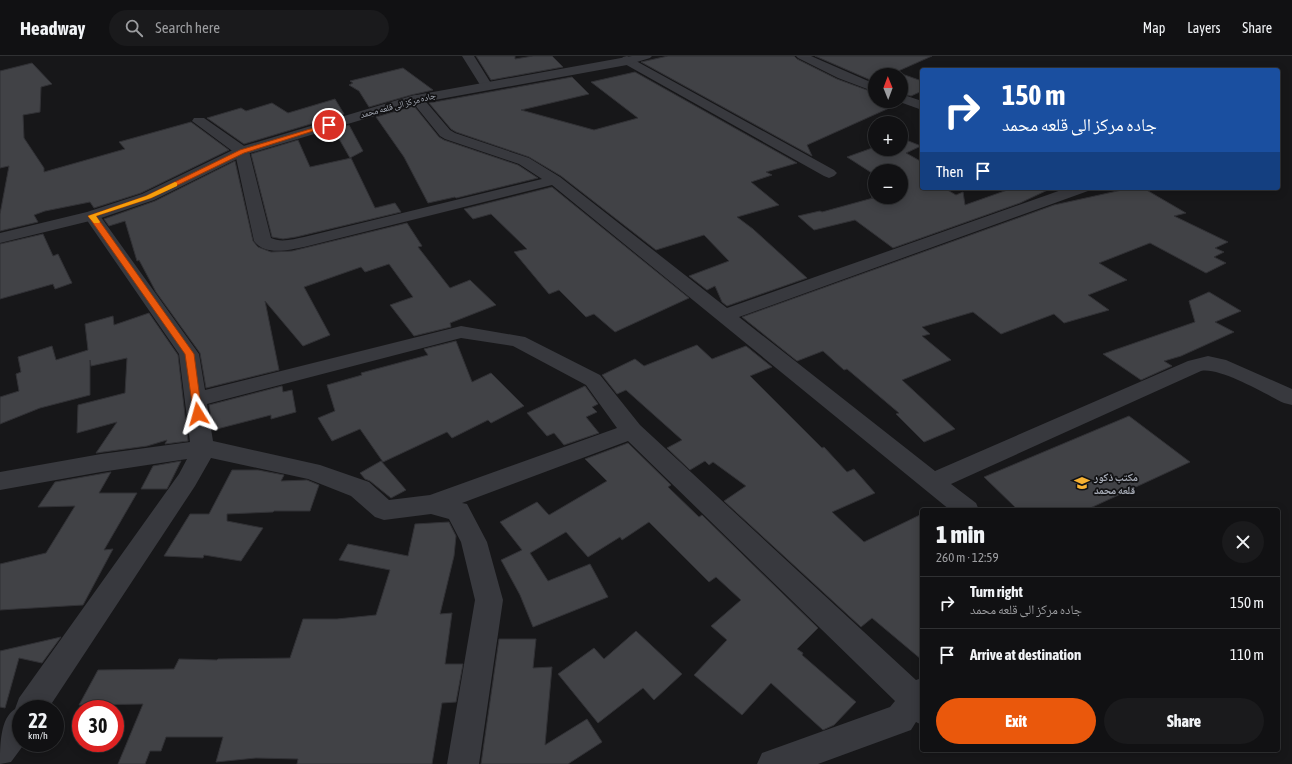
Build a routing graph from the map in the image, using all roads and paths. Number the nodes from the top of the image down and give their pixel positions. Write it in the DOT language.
graph roads {
  1 [pos="468,56"];
  2 [pos="646,56"];
  3 [pos="802,56"];
  4 [pos="627,60"];
  5 [pos="486,85"];
  6 [pos="868,85"];
  7 [pos="416,98"];
  8 [pos="908,101"];
  9 [pos="920,105"];
  10 [pos="199,121"];
  11 [pos="242,151"];
  12 [pos="829,173"];
  13 [pos="555,180"];
  14 [pos="1076,190"];
  15 [pos="92,216"];
  16 [pos="0,238"];
  17 [pos="725,315"];
  18 [pos="1292,398"];
  19 [pos="196,400"];
  20 [pos="632,431"];
  21 [pos="205,448"];
  22 [pos="0,481"];
  23 [pos="932,482"];
  24 [pos="431,504"];
  25 [pos="965,508"];
  26 [pos="36,700"];
  27 [pos="919,700"];
  28 [pos="12,734"];
  29 [pos="0,751"];
  30 [pos="463,764"];
  31 [pos="773,764"];
  1 -- 5 [label="street"];
  2 -- 4 [label="street, جاده مرکز الی قلعه محمد"];
  3 -- 6 [label="street"];
  4 -- 5 [label="street, جاده مرکز الی قلعه محمد"];
  4 -- 12 [label="street"];
  5 -- 7 [label="street, جاده مرکز الی قلعه محمد"];
  7 -- 11 [label="street, جاده مرکز الی قلعه محمد"];
  7 -- 13 [label="street"];
  8 -- 9 [label="street"];
  10 -- 11 [label="street"];
  11 -- 13 [label="street"];
  11 -- 15 [label="street, جاده مرکز الی قلعه محمد"];
  13 -- 17 [label="street"];
  14 -- 17 [label="street"];
  15 -- 16 [label="street, جاده مرکز الی قلعه محمد"];
  15 -- 19 [label="street"];
  17 -- 23 [label="street"];
  18 -- 23 [label="street"];
  19 -- 20 [label="street"];
  19 -- 21 [label="street"];
  20 -- 24 [label="street"];
  20 -- 27 [label="street"];
  21 -- 22 [label="street"];
  21 -- 24 [label="street"];
  21 -- 26 [label="street"];
  23 -- 25 [label="street"];
  24 -- 30 [label="street"];
  27 -- 31 [label="street"];
  28 -- 29 [label="street"];
}
